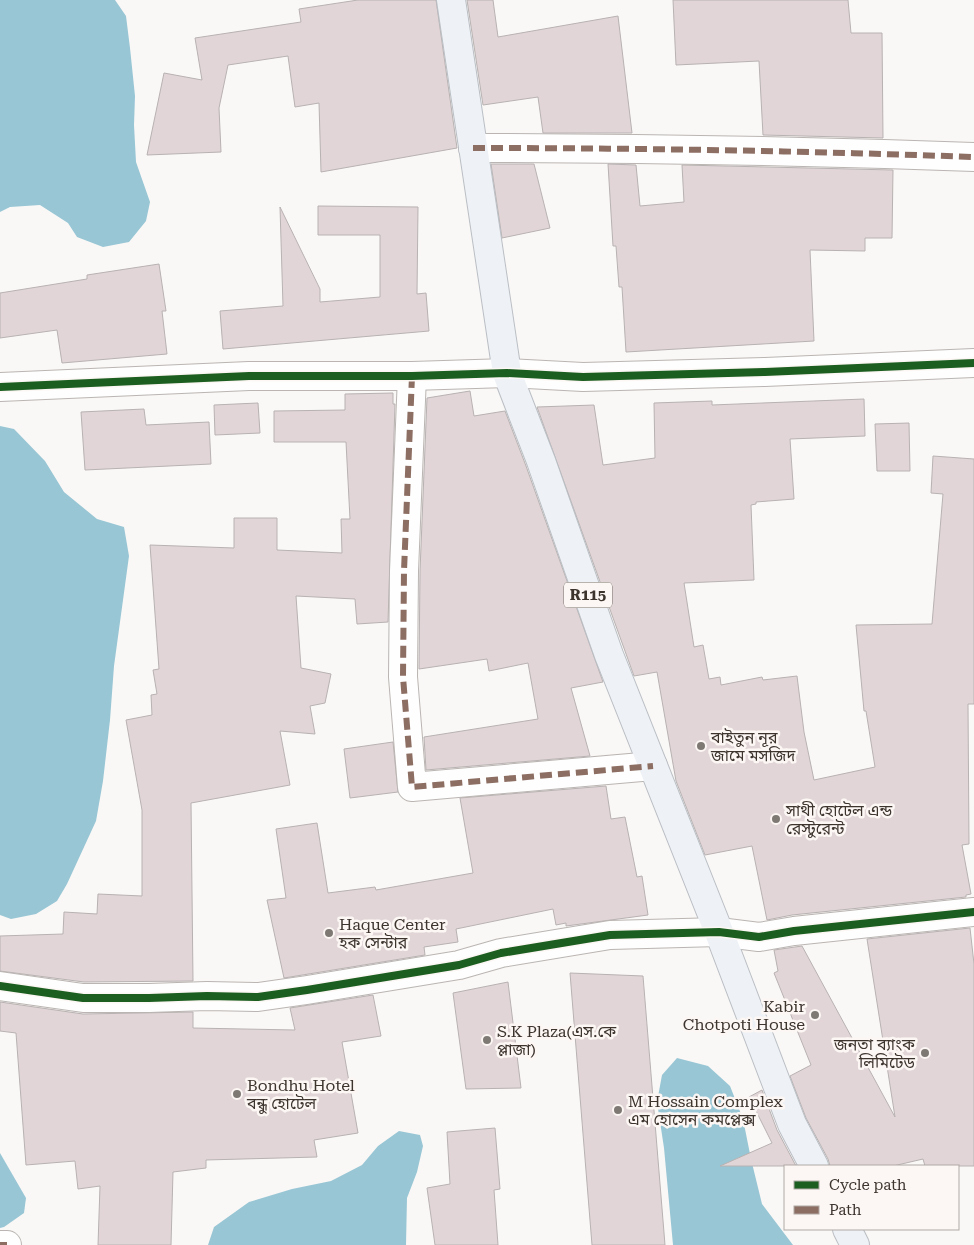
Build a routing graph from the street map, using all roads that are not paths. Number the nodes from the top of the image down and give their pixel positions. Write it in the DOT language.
graph roads {
  1 [pos="451,0"];
  2 [pos="473,148"];
  3 [pos="974,157"];
  4 [pos="974,363"];
  5 [pos="507,373"];
  6 [pos="412,376"];
  7 [pos="0,387"];
  8 [pos="653,766"];
  9 [pos="974,912"];
  10 [pos="718,932"];
  11 [pos="0,986"];
  12 [pos="813,1165"];
  13 [pos="848,1230"];
  14 [pos="0,1244"];
  15 [pos="7,1245"];
  16 [pos="855,1245"];
  1 -- 2 [label="main road, R115"];
  2 -- 3 [label="street"];
  2 -- 5 [label="main road, R115"];
  4 -- 5 [label="street"];
  5 -- 6 [label="street"];
  5 -- 8 [label="main road, R115"];
  6 -- 7 [label="street"];
  6 -- 8 [label="street"];
  8 -- 10 [label="main road, R115"];
  9 -- 10 [label="street"];
  10 -- 11 [label="street"];
  10 -- 12 [label="main road, R115"];
  13 -- 16 [label="main road"];
  14 -- 15 [label="street"];
}
